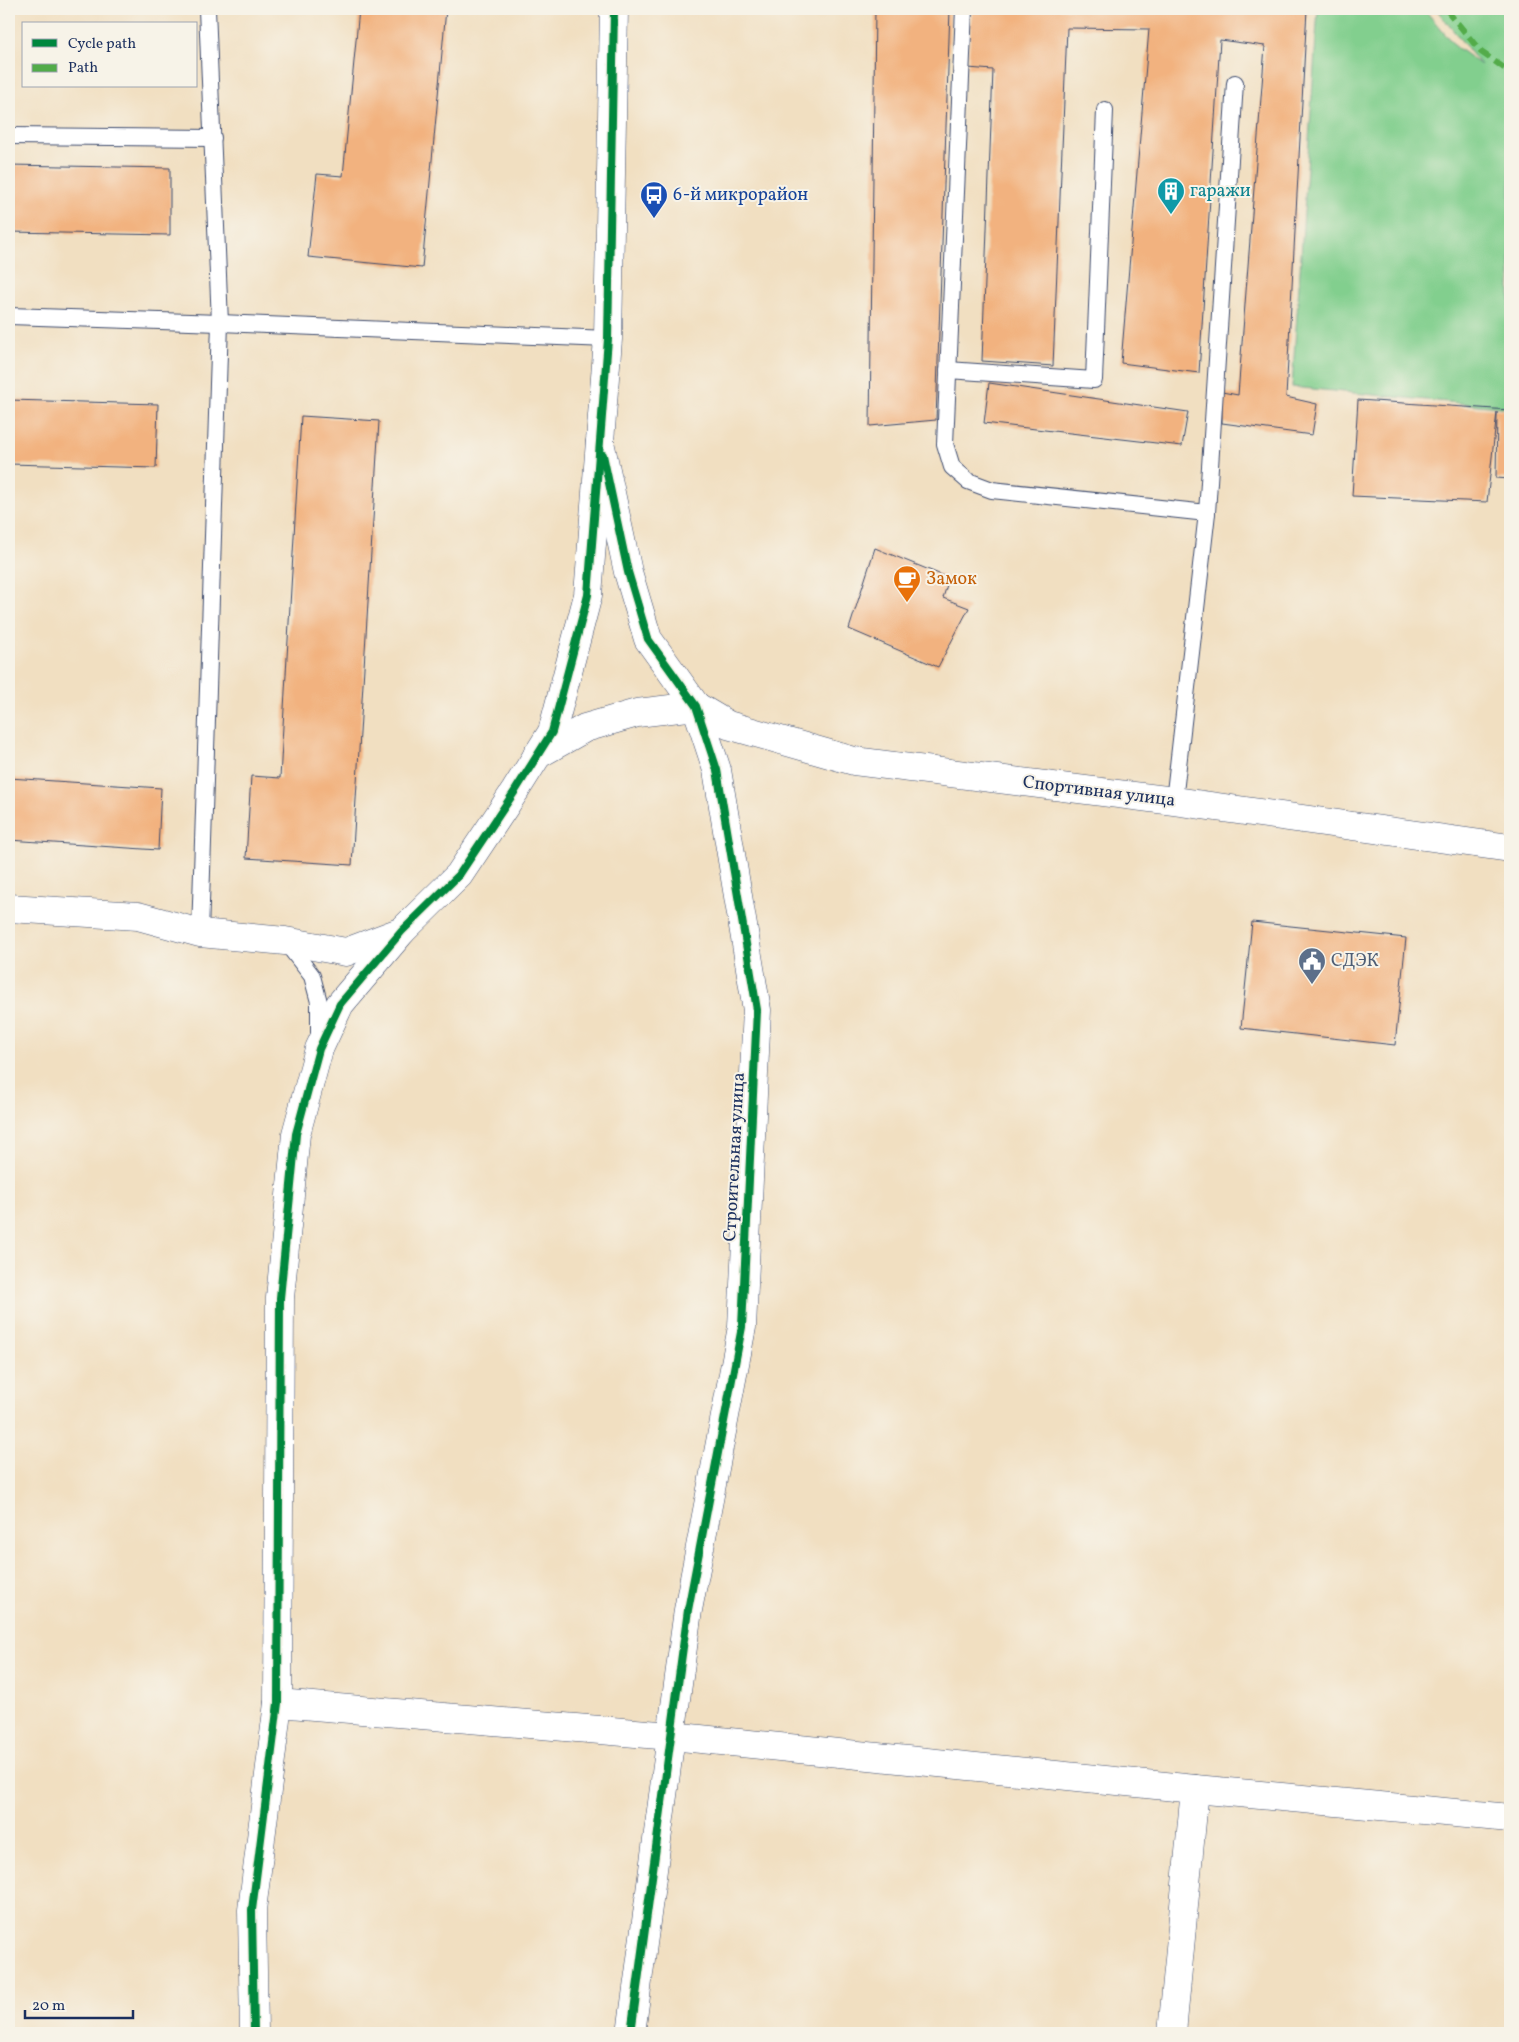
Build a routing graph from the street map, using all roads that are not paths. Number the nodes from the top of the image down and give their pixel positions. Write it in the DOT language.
graph roads {
  1 [pos="207,9"];
  2 [pos="614,9"];
  3 [pos="964,9"];
  4 [pos="1235,84"];
  5 [pos="1105,110"];
  6 [pos="9,136"];
  7 [pos="213,138"];
  8 [pos="9,316"];
  9 [pos="220,323"];
  10 [pos="608,339"];
  11 [pos="948,370"];
  12 [pos="600,442"];
  13 [pos="1207,514"];
  14 [pos="696,706"];
  15 [pos="537,755"];
  16 [pos="1174,801"];
  17 [pos="1510,848"];
  18 [pos="9,908"];
  19 [pos="402,931"];
  20 [pos="200,933"];
  21 [pos="285,941"];
  22 [pos="319,1049"];
  23 [pos="278,1703"];
  24 [pos="671,1736"];
  25 [pos="1195,1789"];
  26 [pos="1510,1818"];
  27 [pos="254,2033"];
  28 [pos="631,2033"];
  29 [pos="1172,2033"];
  1 -- 7 [label="lane"];
  2 -- 10 [label="street"];
  3 -- 11 [label="lane"];
  4 -- 13 [label="lane"];
  5 -- 11 [label="lane"];
  6 -- 7 [label="lane"];
  7 -- 9 [label="lane"];
  8 -- 9 [label="lane"];
  9 -- 10 [label="lane"];
  9 -- 20 [label="lane"];
  10 -- 12 [label="street"];
  11 -- 13 [label="lane"];
  12 -- 14 [label="street"];
  12 -- 15 [label="street"];
  13 -- 16 [label="lane"];
  14 -- 15 [label="street"];
  14 -- 16 [label="street, Спортивная улица"];
  14 -- 24 [label="street, Строительная улица"];
  15 -- 19 [label="street"];
  16 -- 17 [label="street, Спортивная улица"];
  18 -- 20 [label="street"];
  19 -- 21 [label="street"];
  19 -- 22 [label="street"];
  20 -- 21 [label="street"];
  21 -- 22 [label="lane"];
  22 -- 23 [label="street"];
  23 -- 24 [label="street"];
  23 -- 27 [label="street"];
  24 -- 25 [label="street"];
  24 -- 28 [label="street, Строительная улица"];
  25 -- 26 [label="street"];
  25 -- 29 [label="street"];
}
